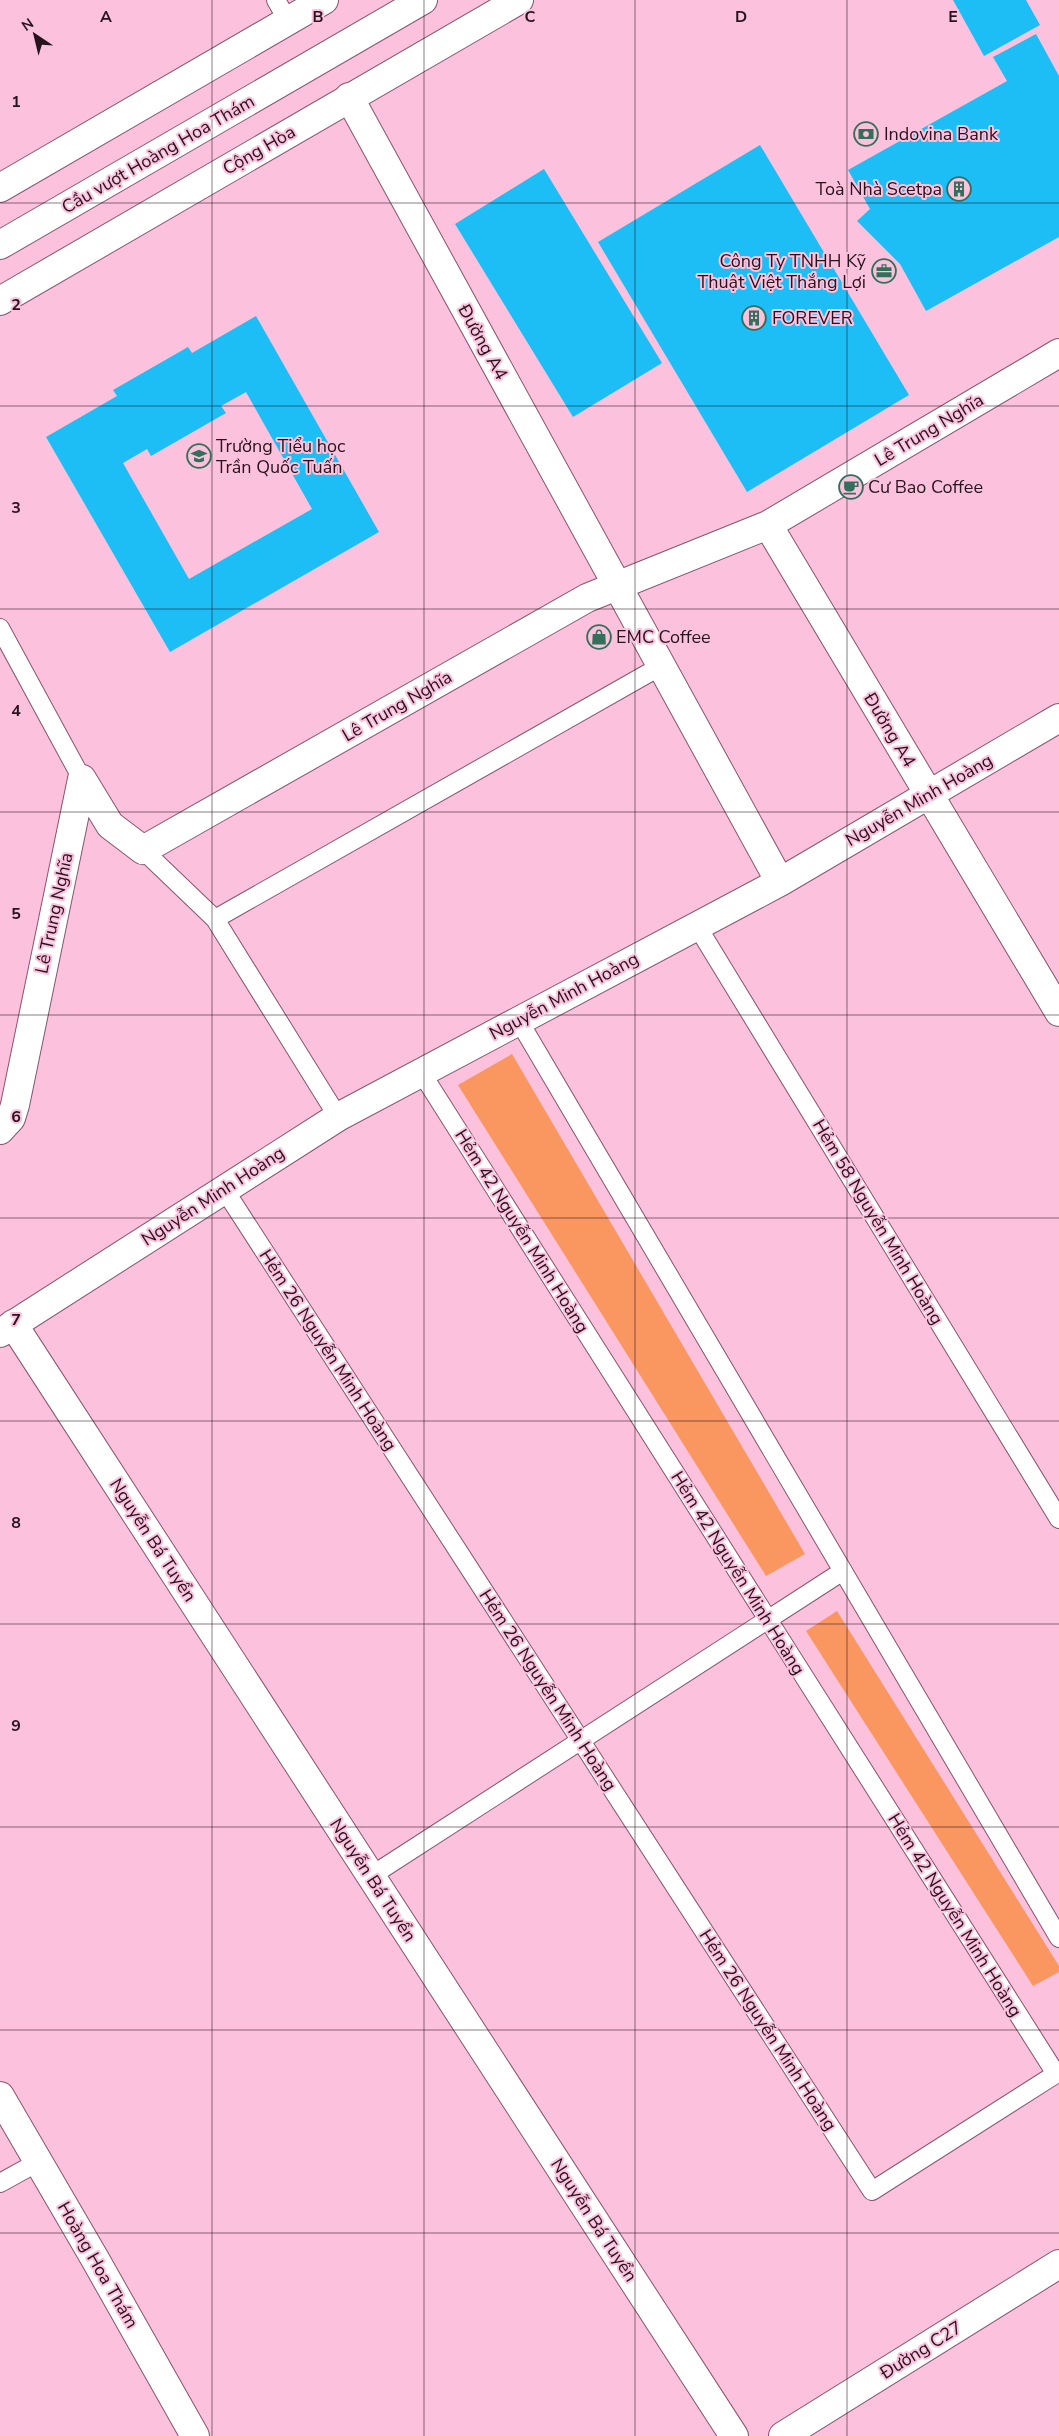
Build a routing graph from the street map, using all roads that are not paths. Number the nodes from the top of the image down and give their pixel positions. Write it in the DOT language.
graph roads {
  1 [pos="324,0"];
  2 [pos="423,0"];
  3 [pos="519,0"];
  4 [pos="282,10"];
  5 [pos="350,97"];
  6 [pos="0,188"];
  7 [pos="0,245"];
  8 [pos="0,301"];
  9 [pos="1059,353"];
  10 [pos="768,525"];
  11 [pos="616,586"];
  12 [pos="0,628"];
  13 [pos="661,666"];
  14 [pos="1059,718"];
  15 [pos="82,779"];
  16 [pos="928,794"];
  17 [pos="143,850"];
  18 [pos="780,882"];
  19 [pos="215,919"];
  20 [pos="698,926"];
  21 [pos="1059,1012"];
  22 [pos="519,1021"];
  23 [pos="421,1072"];
  24 [pos="338,1117"];
  25 [pos="0,1130"];
  26 [pos="224,1189"];
  27 [pos="6,1328"];
  28 [pos="1059,1519"];
  29 [pos="843,1571"];
  30 [pos="768,1619"];
  31 [pos="581,1740"];
  32 [pos="371,1876"];
  33 [pos="1059,1938"];
  34 [pos="1057,2073"];
  35 [pos="0,2096"];
  36 [pos="38,2162"];
  37 [pos="0,2183"];
  38 [pos="1059,2264"];
  39 [pos="195,2436"];
  40 [pos="734,2436"];
  41 [pos="783,2436"];
  1 -- 4 [label="street"];
  2 -- 7 [label="street, Cầu vượt Hoàng Hoa Thám"];
  3 -- 5 [label="street, Cộng Hòa"];
  4 -- 6 [label="street"];
  5 -- 8 [label="street, Cộng Hòa"];
  5 -- 11 [label="street, Đường A4"];
  9 -- 10 [label="street, Lê Trung Nghĩa"];
  10 -- 11 [label="street, Lê Trung Nghĩa"];
  10 -- 16 [label="street, Đường A4"];
  11 -- 13 [label="street, Đường A4"];
  11 -- 17 [label="street, Lê Trung Nghĩa"];
  12 -- 15 [label="lane"];
  13 -- 18 [label="street, Đường A4"];
  13 -- 19 [label="lane"];
  14 -- 16 [label="street, Nguyễn Minh Hoàng"];
  15 -- 17 [label="street"];
  15 -- 25 [label="street, Lê Trung Nghĩa"];
  16 -- 18 [label="street, Nguyễn Minh Hoàng"];
  16 -- 21 [label="street, Đường A4"];
  17 -- 19 [label="lane"];
  18 -- 20 [label="street, Nguyễn Minh Hoàng"];
  19 -- 24 [label="lane"];
  20 -- 22 [label="street, Nguyễn Minh Hoàng"];
  20 -- 28 [label="lane, Hẻm 58 Nguyễn Minh Hoàng"];
  22 -- 23 [label="street, Nguyễn Minh Hoàng"];
  22 -- 29 [label="lane"];
  23 -- 24 [label="street, Nguyễn Minh Hoàng"];
  23 -- 30 [label="lane, Hẻm 42 Nguyễn Minh Hoàng"];
  24 -- 26 [label="street, Nguyễn Minh Hoàng"];
  26 -- 27 [label="street, Nguyễn Minh Hoàng"];
  26 -- 31 [label="lane, Hẻm 26 Nguyễn Minh Hoàng"];
  27 -- 32 [label="street, Nguyễn Bá Tuyển"];
  29 -- 30 [label="lane"];
  29 -- 33 [label="lane"];
  30 -- 31 [label="lane"];
  30 -- 34 [label="lane, Hẻm 42 Nguyễn Minh Hoàng"];
  31 -- 32 [label="lane"];
  31 -- 34 [label="lane, Hẻm 26 Nguyễn Minh Hoàng"];
  32 -- 40 [label="street, Nguyễn Bá Tuyển"];
  35 -- 36 [label="street, Hoàng Hoa Thám"];
  36 -- 37 [label="lane"];
  36 -- 39 [label="street, Hoàng Hoa Thám"];
  38 -- 41 [label="street, Đường C27"];
}
